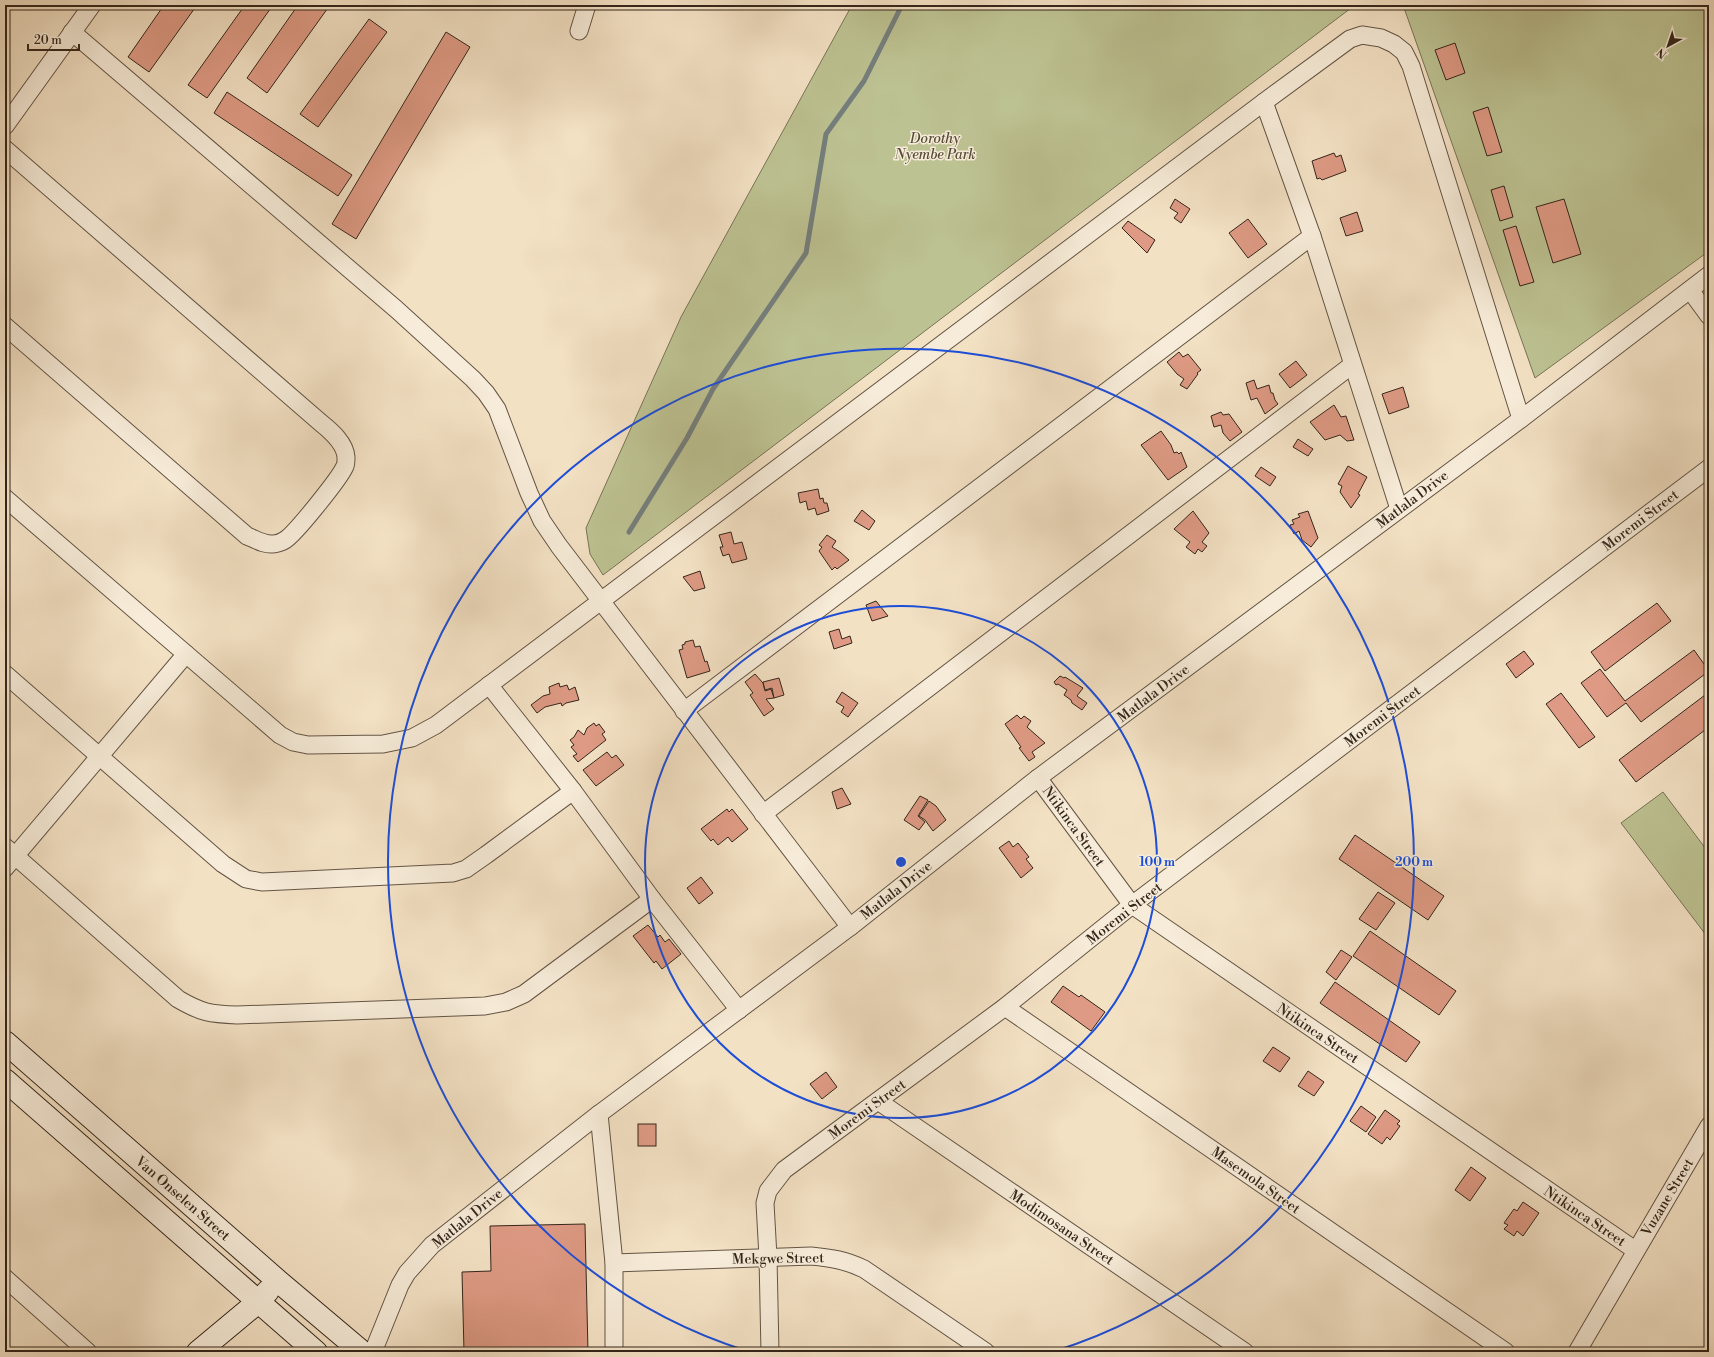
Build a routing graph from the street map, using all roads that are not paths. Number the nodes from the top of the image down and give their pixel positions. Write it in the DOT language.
graph roads {
  1 [pos="92,5"];
  2 [pos="587,5"];
  3 [pos="579,31"];
  4 [pos="72,32"];
  5 [pos="1264,102"];
  6 [pos="5,126"];
  7 [pos="5,149"];
  8 [pos="1312,236"];
  9 [pos="1709,276"];
  10 [pos="1690,290"];
  11 [pos="1709,316"];
  12 [pos="5,326"];
  13 [pos="1352,365"];
  14 [pos="1521,418"];
  15 [pos="1709,468"];
  16 [pos="5,498"];
  17 [pos="1399,509"];
  18 [pos="602,601"];
  19 [pos="186,654"];
  20 [pos="5,674"];
  21 [pos="489,685"];
  22 [pos="684,711"];
  23 [pos="100,757"];
  24 [pos="1038,778"];
  25 [pos="573,791"];
  26 [pos="763,814"];
  27 [pos="9,857"];
  28 [pos="652,899"];
  29 [pos="1132,906"];
  30 [pos="850,927"];
  31 [pos="1005,1007"];
  32 [pos="739,1010"];
  33 [pos="5,1042"];
  34 [pos="5,1080"];
  35 [pos="878,1101"];
  36 [pos="599,1114"];
  37 [pos="1709,1126"];
  38 [pos="1635,1250"];
  39 [pos="768,1257"];
  40 [pos="614,1263"];
  41 [pos="5,1278"];
  42 [pos="278,1281"];
  43 [pos="258,1302"];
  44 [pos="88,1352"];
  45 [pos="198,1352"];
  46 [pos="316,1352"];
  47 [pos="362,1352"];
  48 [pos="373,1352"];
  49 [pos="614,1352"];
  50 [pos="770,1352"];
  51 [pos="986,1352"];
  52 [pos="1245,1352"];
  53 [pos="1506,1352"];
  54 [pos="1577,1352"];
  1 -- 4 [label="street"];
  2 -- 3 [label="street"];
  4 -- 6 [label="street"];
  4 -- 18 [label="street"];
  5 -- 8 [label="street"];
  5 -- 14 [label="street"];
  5 -- 18 [label="street"];
  7 -- 12 [label="street"];
  8 -- 13 [label="street"];
  8 -- 22 [label="street"];
  9 -- 10 [label="street, Matlala Drive"];
  10 -- 11 [label="street"];
  10 -- 14 [label="street, Matlala Drive"];
  13 -- 17 [label="street"];
  13 -- 26 [label="street"];
  14 -- 17 [label="street, Matlala Drive"];
  15 -- 29 [label="street, Moremi Street"];
  16 -- 19 [label="street"];
  17 -- 24 [label="street, Matlala Drive"];
  18 -- 21 [label="street"];
  18 -- 22 [label="street"];
  19 -- 21 [label="street"];
  19 -- 23 [label="street"];
  20 -- 23 [label="street"];
  21 -- 25 [label="street"];
  22 -- 26 [label="street"];
  23 -- 25 [label="street"];
  23 -- 27 [label="street"];
  24 -- 29 [label="street, Ntikinca Street"];
  24 -- 30 [label="street, Matlala Drive"];
  25 -- 28 [label="street"];
  26 -- 30 [label="street"];
  27 -- 28 [label="street"];
  28 -- 32 [label="street"];
  29 -- 31 [label="street, Moremi Street"];
  29 -- 38 [label="street, Ntikinca Street"];
  30 -- 32 [label="street, Matlala Drive"];
  31 -- 35 [label="street, Moremi Street"];
  31 -- 53 [label="street, Masemola Street"];
  32 -- 36 [label="street, Matlala Drive"];
  33 -- 42 [label="main road, Van Onselen Street"];
  34 -- 43 [label="main road, Van Onselen Street"];
  35 -- 39 [label="street, Moremi Street"];
  35 -- 52 [label="street, Modimosana Street"];
  36 -- 40 [label="street"];
  36 -- 48 [label="street, Matlala Drive"];
  37 -- 38 [label="street, Vuzane Street"];
  38 -- 54 [label="street, Vuzane Street"];
  39 -- 40 [label="street, Mekgwe Street"];
  39 -- 50 [label="street, Moremi Street"];
  39 -- 51 [label="street, Mekgwe Street"];
  40 -- 49 [label="street"];
  41 -- 44 [label="street"];
  42 -- 43 [label="main road"];
  42 -- 47 [label="main road, Van Onselen Street"];
  43 -- 45 [label="main road"];
  43 -- 46 [label="main road, Van Onselen Street"];
}
